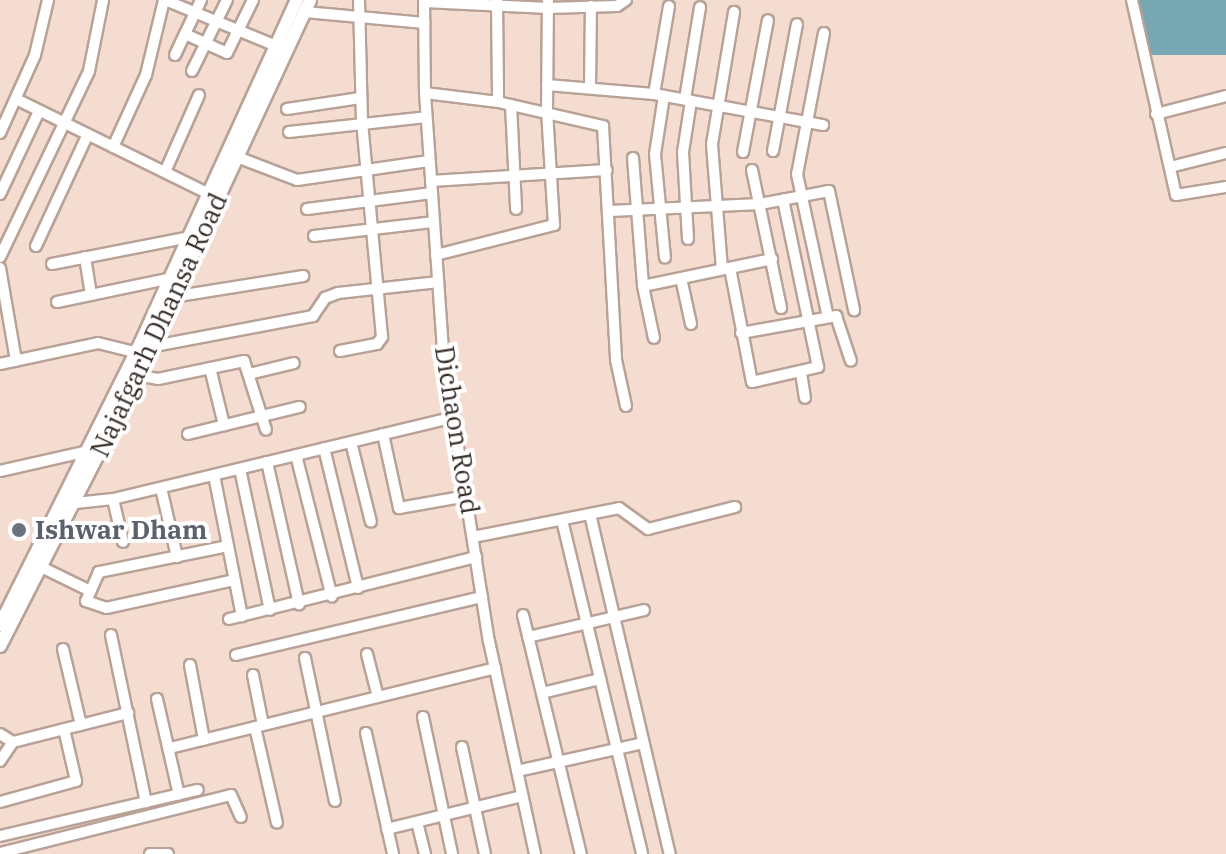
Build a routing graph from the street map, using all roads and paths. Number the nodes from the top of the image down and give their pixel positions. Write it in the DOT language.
graph roads {
  1 [pos="48,0"];
  2 [pos="103,0"];
  3 [pos="164,0"];
  4 [pos="201,0"];
  5 [pos="227,0"];
  6 [pos="253,0"];
  7 [pos="297,0"];
  8 [pos="359,0"];
  9 [pos="626,0"];
  10 [pos="1132,0"];
  11 [pos="424,1"];
  12 [pos="497,4"];
  13 [pos="548,4"];
  14 [pos="308,6"];
  15 [pos="591,6"];
  16 [pos="669,6"];
  17 [pos="700,7"];
  18 [pos="734,12"];
  19 [pos="195,13"];
  20 [pos="359,20"];
  21 [pos="768,20"];
  22 [pos="216,23"];
  23 [pos="424,23"];
  24 [pos="797,24"];
  25 [pos="238,31"];
  26 [pos="824,33"];
  27 [pos="185,34"];
  28 [pos="206,44"];
  29 [pos="282,48"];
  30 [pos="175,55"];
  31 [pos="192,71"];
  32 [pos="547,85"];
  33 [pos="590,86"];
  34 [pos="425,93"];
  35 [pos="199,95"];
  36 [pos="659,95"];
  37 [pos="1226,96"];
  38 [pos="360,98"];
  39 [pos="16,99"];
  40 [pos="688,100"];
  41 [pos="498,102"];
  42 [pos="511,105"];
  43 [pos="718,105"];
  44 [pos="287,109"];
  45 [pos="39,111"];
  46 [pos="547,112"];
  47 [pos="751,112"];
  48 [pos="1156,114"];
  49 [pos="426,117"];
  50 [pos="779,117"];
  51 [pos="63,122"];
  52 [pos="362,122"];
  53 [pos="807,122"];
  54 [pos="823,125"];
  55 [pos="289,132"];
  56 [pos="0,133"];
  57 [pos="88,134"];
  58 [pos="113,147"];
  59 [pos="773,151"];
  60 [pos="743,152"];
  61 [pos="1226,153"];
  62 [pos="237,157"];
  63 [pos="633,158"];
  64 [pos="429,161"];
  65 [pos="1170,167"];
  66 [pos="368,170"];
  67 [pos="607,170"];
  68 [pos="752,170"];
  69 [pos="165,172"];
  70 [pos="549,174"];
  71 [pos="515,176"];
  72 [pos="431,187"];
  73 [pos="1226,187"];
  74 [pos="0,194"];
  75 [pos="213,195"];
  76 [pos="801,196"];
  77 [pos="371,200"];
  78 [pos="783,200"];
  79 [pos="760,204"];
  80 [pos="716,206"];
  81 [pos="685,208"];
  82 [pos="307,209"];
  83 [pos="516,209"];
  84 [pos="637,209"];
  85 [pos="659,209"];
  86 [pos="610,211"];
  87 [pos="434,222"];
  88 [pos="374,230"];
  89 [pos="314,236"];
  90 [pos="185,238"];
  91 [pos="688,239"];
  92 [pos="36,246"];
  93 [pos="436,255"];
  94 [pos="0,257"];
  95 [pos="85,257"];
  96 [pos="665,258"];
  97 [pos="772,259"];
  98 [pos="52,264"];
  99 [pos="0,268"];
  100 [pos="726,269"];
  101 [pos="303,276"];
  102 [pos="681,278"];
  103 [pos="167,279"];
  104 [pos="438,282"];
  105 [pos="643,286"];
  106 [pos="379,287"];
  107 [pos="91,295"];
  108 [pos="172,297"];
  109 [pos="57,302"];
  110 [pos="781,308"];
  111 [pos="854,310"];
  112 [pos="828,317"];
  113 [pos="809,321"];
  114 [pos="691,324"];
  115 [pos="741,333"];
  116 [pos="654,338"];
  117 [pos="144,351"];
  118 [pos="340,351"];
  119 [pos="16,361"];
  120 [pos="851,361"];
  121 [pos="294,363"];
  122 [pos="0,364"];
  123 [pos="210,368"];
  124 [pos="801,373"];
  125 [pos="249,374"];
  126 [pos="136,375"];
  127 [pos="805,398"];
  128 [pos="626,406"];
  129 [pos="300,407"];
  130 [pos="262,416"];
  131 [pos="454,417"];
  132 [pos="224,425"];
  133 [pos="266,430"];
  134 [pos="188,434"];
  135 [pos="383,434"];
  136 [pos="351,442"];
  137 [pos="324,448"];
  138 [pos="88,451"];
  139 [pos="296,455"];
  140 [pos="267,462"];
  141 [pos="240,469"];
  142 [pos="0,471"];
  143 [pos="214,475"];
  144 [pos="161,488"];
  145 [pos="467,496"];
  146 [pos="113,499"];
  147 [pos="68,503"];
  148 [pos="735,507"];
  149 [pos="590,514"];
  150 [pos="562,520"];
  151 [pos="371,522"];
  152 [pos="473,537"];
  153 [pos="123,542"];
  154 [pos="228,546"];
  155 [pos="177,557"];
  156 [pos="476,557"];
  157 [pos="38,565"];
  158 [pos="234,580"];
  159 [pos="358,588"];
  160 [pos="90,591"];
  161 [pos="332,597"];
  162 [pos="482,597"];
  163 [pos="299,604"];
  164 [pos="270,610"];
  165 [pos="644,610"];
  166 [pos="523,615"];
  167 [pos="242,616"];
  168 [pos="614,617"];
  169 [pos="229,619"];
  170 [pos="587,623"];
  171 [pos="0,625"];
  172 [pos="111,635"];
  173 [pos="528,637"];
  174 [pos="0,646"];
  175 [pos="63,649"];
  176 [pos="367,654"];
  177 [pos="236,655"];
  178 [pos="305,658"];
  179 [pos="190,665"];
  180 [pos="495,668"];
  181 [pos="253,675"];
  182 [pos="600,679"];
  183 [pos="542,693"];
  184 [pos="378,697"];
  185 [pos="157,699"];
  186 [pos="315,712"];
  187 [pos="128,713"];
  188 [pos="423,717"];
  189 [pos="81,725"];
  190 [pos="259,726"];
  191 [pos="64,729"];
  192 [pos="366,733"];
  193 [pos="0,734"];
  194 [pos="204,740"];
  195 [pos="13,742"];
  196 [pos="643,743"];
  197 [pos="462,747"];
  198 [pos="170,748"];
  199 [pos="616,749"];
  200 [pos="0,761"];
  201 [pos="559,762"];
  202 [pos="517,771"];
  203 [pos="198,790"];
  204 [pos="179,795"];
  205 [pos="522,796"];
  206 [pos="335,801"];
  207 [pos="0,802"];
  208 [pos="146,802"];
  209 [pos="475,807"];
  210 [pos="443,815"];
  211 [pos="241,817"];
  212 [pos="417,822"];
  213 [pos="277,823"];
  214 [pos="387,829"];
  215 [pos="0,836"];
  216 [pos="0,853"];
  217 [pos="150,854"];
  218 [pos="168,854"];
  219 [pos="393,854"];
  220 [pos="425,854"];
  221 [pos="452,854"];
  222 [pos="485,854"];
  223 [pos="535,854"];
  224 [pos="581,854"];
  225 [pos="642,854"];
  226 [pos="670,854"];
  1 -- 39 [label="street"];
  2 -- 51 [label="street"];
  3 -- 19 [label="street"];
  3 -- 58 [label="street"];
  4 -- 19 [label="street"];
  5 -- 22 [label="street"];
  6 -- 25 [label="street"];
  7 -- 29 [label="main road"];
  8 -- 20 [label="street"];
  9 -- 15 [label="street"];
  10 -- 48 [label="street"];
  11 -- 12 [label="street"];
  11 -- 23 [label="street, Dichaon Road"];
  12 -- 13 [label="street"];
  12 -- 41 [label="street"];
  13 -- 15 [label="street"];
  13 -- 32 [label="street"];
  14 -- 20 [label="street"];
  14 -- 29 [label="main road, Najafgarh Dhansa Road"];
  15 -- 33 [label="street"];
  16 -- 36 [label="street"];
  17 -- 40 [label="street"];
  18 -- 43 [label="street"];
  19 -- 22 [label="street"];
  19 -- 27 [label="street"];
  20 -- 23 [label="street"];
  20 -- 38 [label="street"];
  21 -- 47 [label="street"];
  22 -- 25 [label="street"];
  22 -- 28 [label="street"];
  23 -- 34 [label="street, Dichaon Road"];
  24 -- 50 [label="street"];
  25 -- 28 [label="street"];
  25 -- 29 [label="street"];
  26 -- 53 [label="street"];
  27 -- 28 [label="street"];
  27 -- 30 [label="street"];
  28 -- 31 [label="street"];
  29 -- 62 [label="main road, Najafgarh Dhansa Road"];
  29 -- 75 [label="main road"];
  32 -- 33 [label="street"];
  32 -- 46 [label="street"];
  33 -- 36 [label="street"];
  34 -- 41 [label="street"];
  34 -- 49 [label="street, Dichaon Road"];
  35 -- 69 [label="street"];
  36 -- 40 [label="street"];
  36 -- 85 [label="street"];
  37 -- 48 [label="street"];
  38 -- 44 [label="street"];
  38 -- 52 [label="street"];
  39 -- 45 [label="street"];
  39 -- 56 [label="street"];
  40 -- 43 [label="street"];
  40 -- 81 [label="street"];
  41 -- 42 [label="street"];
  42 -- 46 [label="street"];
  42 -- 71 [label="street"];
  43 -- 47 [label="street"];
  43 -- 80 [label="street"];
  45 -- 51 [label="street"];
  45 -- 74 [label="street"];
  46 -- 67 [label="street"];
  46 -- 70 [label="street"];
  47 -- 50 [label="street"];
  47 -- 60 [label="street"];
  48 -- 65 [label="street"];
  49 -- 52 [label="street"];
  49 -- 64 [label="street, Dichaon Road"];
  50 -- 53 [label="street"];
  50 -- 59 [label="street"];
  51 -- 57 [label="street"];
  51 -- 94 [label="street"];
  52 -- 55 [label="street"];
  52 -- 66 [label="street"];
  53 -- 54 [label="street"];
  53 -- 76 [label="street"];
  57 -- 58 [label="street"];
  57 -- 92 [label="street"];
  58 -- 69 [label="street"];
  61 -- 65 [label="street"];
  62 -- 66 [label="street"];
  62 -- 75 [label="main road, Najafgarh Dhansa Road"];
  63 -- 84 [label="street"];
  64 -- 66 [label="street"];
  64 -- 72 [label="street, Dichaon Road"];
  65 -- 73 [label="street"];
  66 -- 77 [label="street"];
  67 -- 70 [label="street"];
  67 -- 86 [label="street"];
  68 -- 79 [label="street"];
  69 -- 75 [label="street"];
  70 -- 71 [label="street"];
  70 -- 93 [label="street"];
  71 -- 72 [label="street"];
  71 -- 83 [label="street"];
  72 -- 77 [label="street"];
  72 -- 87 [label="street, Dichaon Road"];
  75 -- 90 [label="main road"];
  75 -- 108 [label="main road, Najafgarh Dhansa Road"];
  76 -- 78 [label="street"];
  76 -- 111 [label="street"];
  76 -- 112 [label="street"];
  77 -- 82 [label="street"];
  77 -- 88 [label="street"];
  78 -- 79 [label="street"];
  78 -- 113 [label="street"];
  79 -- 80 [label="street"];
  79 -- 97 [label="street"];
  80 -- 81 [label="street"];
  80 -- 100 [label="street"];
  81 -- 85 [label="street"];
  81 -- 91 [label="street"];
  84 -- 85 [label="street"];
  84 -- 86 [label="street"];
  84 -- 105 [label="street"];
  85 -- 96 [label="street"];
  86 -- 128 [label="street"];
  87 -- 88 [label="street"];
  87 -- 93 [label="street, Dichaon Road"];
  88 -- 89 [label="street"];
  88 -- 106 [label="street"];
  90 -- 95 [label="street"];
  90 -- 103 [label="main road"];
  93 -- 104 [label="street, Dichaon Road"];
  95 -- 98 [label="street"];
  95 -- 107 [label="street"];
  97 -- 100 [label="street"];
  97 -- 110 [label="street"];
  99 -- 119 [label="street"];
  100 -- 102 [label="street"];
  100 -- 115 [label="street"];
  101 -- 108 [label="street"];
  102 -- 105 [label="street"];
  102 -- 114 [label="street"];
  103 -- 107 [label="street"];
  103 -- 117 [label="main road"];
  104 -- 106 [label="street"];
  104 -- 131 [label="street, Dichaon Road"];
  105 -- 116 [label="street"];
  106 -- 117 [label="street"];
  106 -- 118 [label="street"];
  107 -- 109 [label="street"];
  108 -- 117 [label="main road, Najafgarh Dhansa Road"];
  112 -- 113 [label="street"];
  112 -- 120 [label="street"];
  113 -- 115 [label="street"];
  113 -- 124 [label="street"];
  115 -- 124 [label="street"];
  117 -- 119 [label="street"];
  117 -- 126 [label="main road, Najafgarh Dhansa Road"];
  117 -- 138 [label="main road"];
  119 -- 122 [label="street"];
  121 -- 125 [label="street"];
  123 -- 125 [label="street"];
  123 -- 126 [label="street"];
  123 -- 132 [label="street"];
  124 -- 127 [label="street"];
  125 -- 130 [label="street"];
  126 -- 147 [label="main road, Najafgarh Dhansa Road"];
  129 -- 130 [label="street"];
  130 -- 132 [label="street"];
  130 -- 133 [label="street"];
  131 -- 135 [label="street"];
  131 -- 145 [label="street, Dichaon Road"];
  132 -- 134 [label="street"];
  135 -- 136 [label="street"];
  135 -- 145 [label="street"];
  136 -- 137 [label="street"];
  136 -- 151 [label="street"];
  137 -- 139 [label="street"];
  137 -- 159 [label="street"];
  138 -- 142 [label="street"];
  138 -- 147 [label="main road"];
  139 -- 140 [label="street"];
  139 -- 161 [label="street"];
  140 -- 141 [label="street"];
  140 -- 163 [label="street"];
  141 -- 143 [label="street"];
  141 -- 164 [label="street"];
  143 -- 144 [label="street"];
  143 -- 154 [label="street"];
  144 -- 146 [label="street"];
  144 -- 155 [label="street"];
  145 -- 152 [label="street, Dichaon Road"];
  146 -- 147 [label="street"];
  146 -- 153 [label="street"];
  147 -- 157 [label="main road"];
  148 -- 149 [label="street"];
  149 -- 150 [label="street"];
  149 -- 168 [label="street"];
  150 -- 152 [label="street"];
  150 -- 170 [label="street"];
  152 -- 156 [label="street, Dichaon Road"];
  154 -- 155 [label="street"];
  154 -- 158 [label="street"];
  155 -- 160 [label="street"];
  156 -- 159 [label="street"];
  156 -- 162 [label="street, Dichaon Road"];
  157 -- 160 [label="street"];
  157 -- 171 [label="main road"];
  157 -- 174 [label="main road"];
  158 -- 160 [label="street"];
  158 -- 167 [label="street"];
  159 -- 161 [label="street"];
  161 -- 163 [label="street"];
  162 -- 177 [label="street"];
  162 -- 180 [label="street, Dichaon Road"];
  163 -- 164 [label="street"];
  164 -- 167 [label="street"];
  165 -- 168 [label="street"];
  166 -- 173 [label="street"];
  167 -- 169 [label="street"];
  168 -- 170 [label="street"];
  168 -- 196 [label="street"];
  170 -- 173 [label="street"];
  170 -- 182 [label="street"];
  172 -- 187 [label="street"];
  173 -- 183 [label="street"];
  175 -- 189 [label="street"];
  176 -- 184 [label="street"];
  178 -- 186 [label="street"];
  179 -- 194 [label="street"];
  180 -- 184 [label="street"];
  180 -- 202 [label="street, Dichaon Road"];
  181 -- 190 [label="street"];
  182 -- 183 [label="street"];
  182 -- 199 [label="street"];
  183 -- 201 [label="street"];
  184 -- 186 [label="street"];
  185 -- 198 [label="street"];
  186 -- 190 [label="street"];
  186 -- 206 [label="street"];
  187 -- 189 [label="street"];
  187 -- 208 [label="street"];
  188 -- 210 [label="street"];
  189 -- 191 [label="street"];
  190 -- 194 [label="street"];
  190 -- 213 [label="street"];
  191 -- 195 [label="street"];
  191 -- 207 [label="street"];
  192 -- 214 [label="street"];
  193 -- 195 [label="street"];
  194 -- 198 [label="street"];
  195 -- 200 [label="street"];
  196 -- 199 [label="street"];
  196 -- 226 [label="street"];
  197 -- 209 [label="street"];
  198 -- 204 [label="street"];
  199 -- 201 [label="street"];
  199 -- 225 [label="street"];
  201 -- 202 [label="street"];
  201 -- 224 [label="street"];
  202 -- 205 [label="street, Dichaon Road"];
  203 -- 204 [label="street"];
  204 -- 208 [label="street"];
  205 -- 209 [label="street"];
  205 -- 223 [label="street, Dichaon Road"];
  208 -- 215 [label="street"];
  209 -- 210 [label="street"];
  209 -- 222 [label="street"];
  210 -- 212 [label="street"];
  210 -- 221 [label="street"];
  211 -- 216 [label="street"];
  212 -- 214 [label="street"];
  212 -- 220 [label="street"];
  214 -- 219 [label="street"];
  217 -- 218 [label="street"];
}
